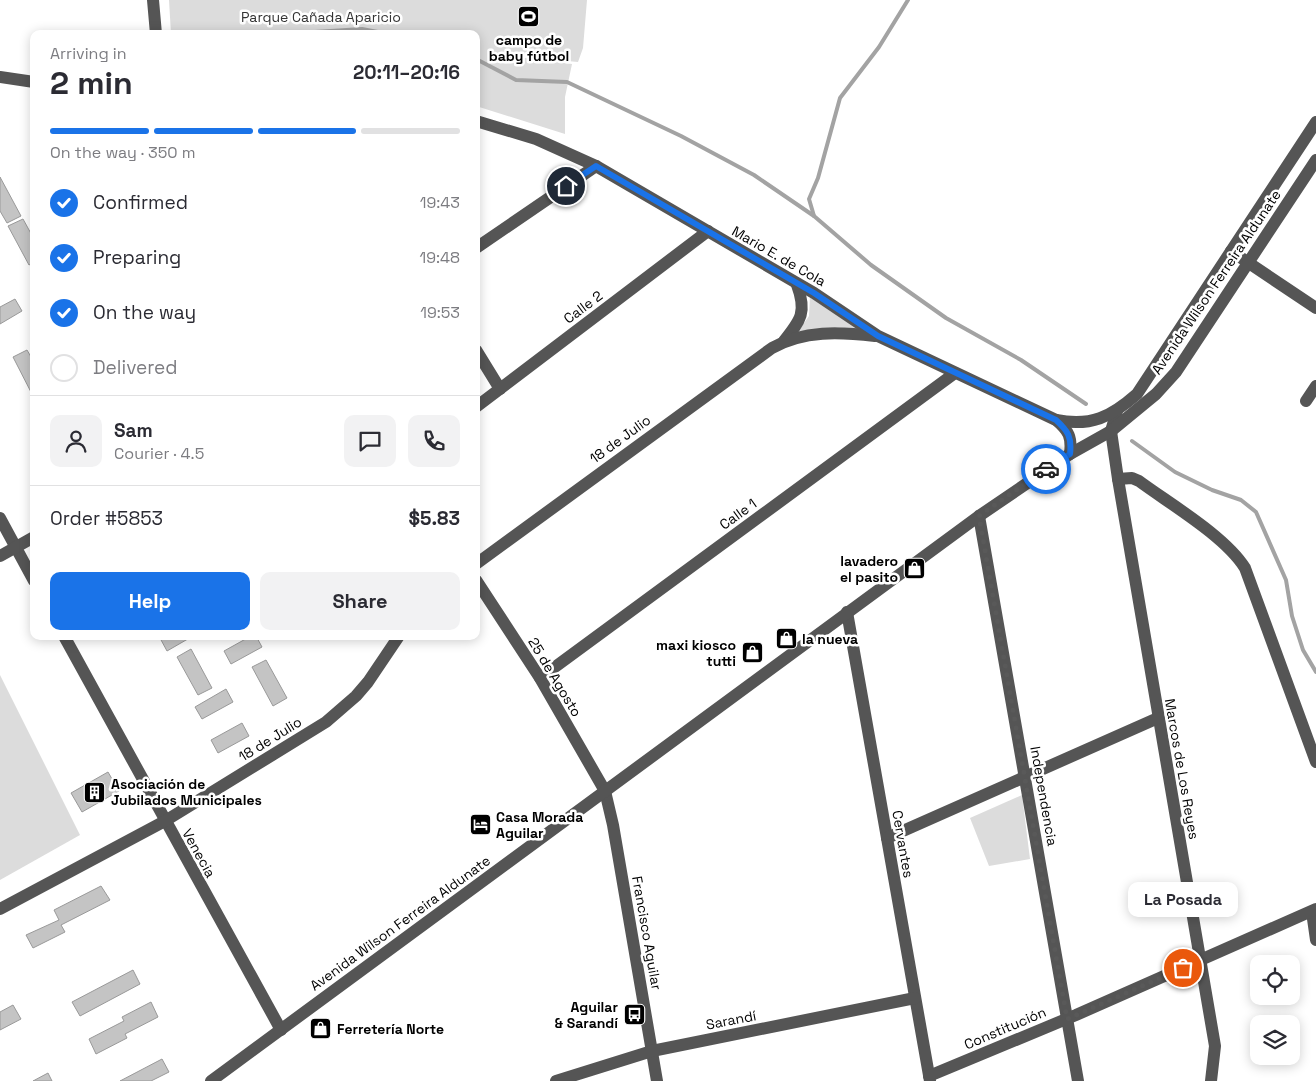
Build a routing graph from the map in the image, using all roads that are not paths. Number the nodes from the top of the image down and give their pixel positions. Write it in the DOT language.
graph roads {
  1 [pos="153,0"];
  2 [pos="156,30"];
  3 [pos="0,77"];
  4 [pos="30,81"];
  5 [pos="480,122"];
  6 [pos="1316,122"];
  7 [pos="1316,160"];
  8 [pos="596,166"];
  9 [pos="708,231"];
  10 [pos="480,245"];
  11 [pos="1231,251"];
  12 [pos="1248,264"];
  13 [pos="797,285"];
  14 [pos="1316,308"];
  15 [pos="878,336"];
  16 [pos="784,341"];
  17 [pos="480,356"];
  18 [pos="955,373"];
  19 [pos="1316,386"];
  20 [pos="500,388"];
  21 [pos="1306,401"];
  22 [pos="480,404"];
  23 [pos="1137,409"];
  24 [pos="1116,412"];
  25 [pos="1056,420"];
  26 [pos="1111,431"];
  27 [pos="1070,454"];
  28 [pos="1116,462"];
  29 [pos="1118,480"];
  30 [pos="979,516"];
  31 [pos="0,518"];
  32 [pos="30,539"];
  33 [pos="16,547"];
  34 [pos="0,556"];
  35 [pos="480,561"];
  36 [pos="30,573"];
  37 [pos="480,586"];
  38 [pos="847,612"];
  39 [pos="66,640"];
  40 [pos="396,640"];
  41 [pos="540,678"];
  42 [pos="1158,718"];
  43 [pos="1316,762"];
  44 [pos="1026,776"];
  45 [pos="605,791"];
  46 [pos="165,821"];
  47 [pos="887,838"];
  48 [pos="0,909"];
  49 [pos="1314,910"];
  50 [pos="1316,940"];
  51 [pos="1201,961"];
  52 [pos="915,998"];
  53 [pos="1067,1019"];
  54 [pos="281,1030"];
  55 [pos="652,1051"];
  56 [pos="929,1078"];
  57 [pos="211,1081"];
  58 [pos="556,1081"];
  59 [pos="657,1081"];
  60 [pos="1078,1081"];
  61 [pos="1211,1081"];
  1 -- 2 [label="street"];
  3 -- 4 [label="street"];
  5 -- 8 [label="street, Mario E. de Cola"];
  6 -- 11 [label="street, Avenida Wilson Ferreira Aldunate"];
  7 -- 12 [label="street, Avenida Wilson Ferreira Aldunate"];
  8 -- 9 [label="street, Mario E. de Cola"];
  8 -- 10 [label="street"];
  9 -- 13 [label="street, Mario E. de Cola"];
  9 -- 20 [label="street, Calle 2"];
  11 -- 12 [label="street"];
  11 -- 24 [label="street, Avenida Wilson Ferreira Aldunate"];
  12 -- 14 [label="street"];
  12 -- 23 [label="street, Avenida Wilson Ferreira Aldunate"];
  13 -- 15 [label="street, Mario E. de Cola"];
  13 -- 16 [label="street, 18 de Julio"];
  15 -- 16 [label="street, 18 de Julio"];
  15 -- 18 [label="street, Mario E. de Cola"];
  16 -- 35 [label="street, 18 de Julio"];
  17 -- 20 [label="street"];
  18 -- 25 [label="street, Mario E. de Cola"];
  18 -- 41 [label="street, Calle 1"];
  19 -- 21 [label="street"];
  20 -- 22 [label="street, Calle 2"];
  23 -- 26 [label="street, Avenida Wilson Ferreira Aldunate"];
  23 -- 28 [label="street, Marcos de Los Reyes"];
  24 -- 25 [label="street, Avenida Wilson Ferreira Aldunate"];
  24 -- 26 [label="street, Marcos de Los Reyes"];
  25 -- 27 [label="street, Mario E. de Cola"];
  26 -- 27 [label="street, Avenida Wilson Ferreira Aldunate"];
  26 -- 28 [label="street, Marcos de Los Reyes"];
  27 -- 30 [label="street, Avenida Wilson Ferreira Aldunate"];
  28 -- 29 [label="street, Marcos de Los Reyes"];
  29 -- 42 [label="street, Marcos de Los Reyes"];
  29 -- 43 [label="street"];
  30 -- 38 [label="street, Avenida Wilson Ferreira Aldunate"];
  30 -- 44 [label="street, Independencia"];
  31 -- 33 [label="street"];
  32 -- 33 [label="street"];
  33 -- 34 [label="street"];
  33 -- 36 [label="street"];
  37 -- 41 [label="street, 25 de Agosto"];
  38 -- 45 [label="street, Avenida Wilson Ferreira Aldunate"];
  38 -- 47 [label="street, Cervantes"];
  39 -- 46 [label="street, Venecia"];
  40 -- 46 [label="street, 18 de Julio"];
  41 -- 45 [label="street, 25 de Agosto"];
  42 -- 44 [label="street"];
  42 -- 51 [label="street, Marcos de Los Reyes"];
  44 -- 47 [label="street"];
  44 -- 53 [label="street, Independencia"];
  45 -- 54 [label="street, Avenida Wilson Ferreira Aldunate"];
  45 -- 55 [label="street, Francisco Aguilar"];
  46 -- 48 [label="street, 18 de Julio"];
  46 -- 54 [label="street, Venecia"];
  47 -- 52 [label="street, Cervantes"];
  49 -- 50 [label="street"];
  49 -- 51 [label="street, Constitución"];
  51 -- 53 [label="street, Constitución"];
  51 -- 61 [label="street, Marcos de Los Reyes"];
  52 -- 55 [label="street, Sarandí"];
  52 -- 56 [label="street, Cervantes"];
  53 -- 56 [label="street, Constitución"];
  53 -- 60 [label="street, Independencia"];
  54 -- 57 [label="street, Avenida Wilson Ferreira Aldunate"];
  55 -- 58 [label="street, Sarandí"];
  55 -- 59 [label="street, Francisco Aguilar"];
}
